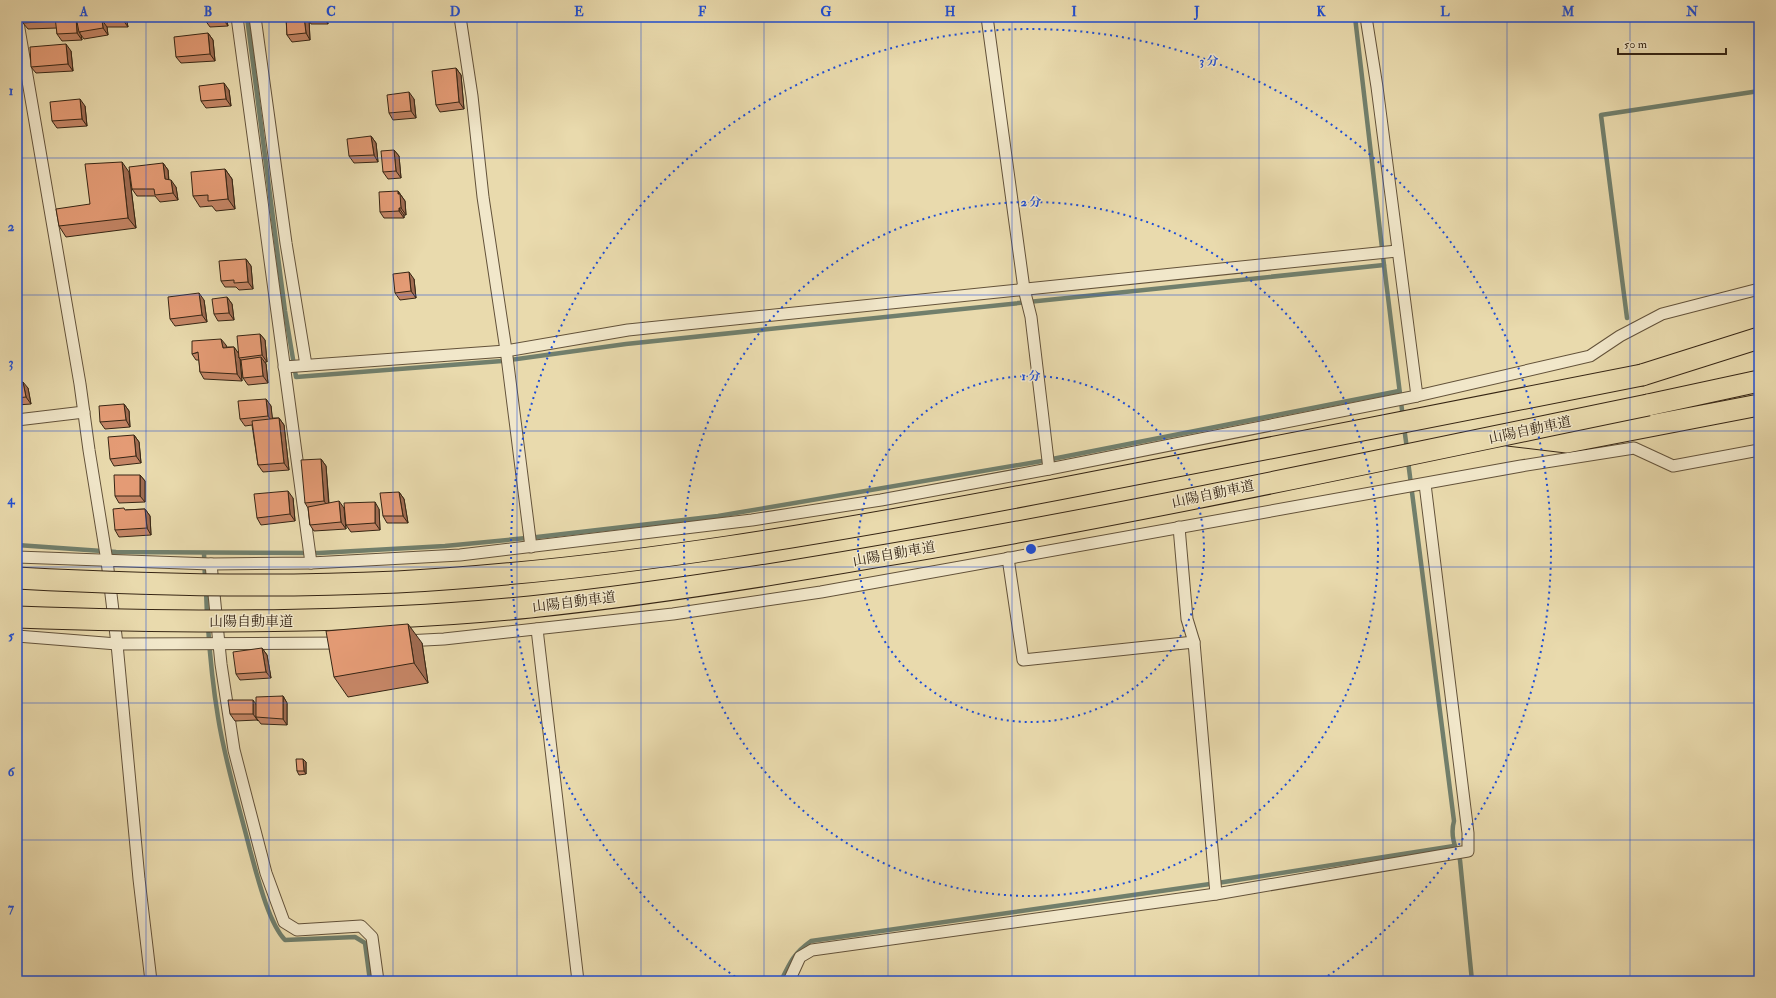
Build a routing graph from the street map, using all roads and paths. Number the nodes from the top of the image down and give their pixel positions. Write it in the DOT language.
graph roads {
  1 [pos="17,17"];
  2 [pos="237,17"];
  3 [pos="256,17"];
  4 [pos="460,17"];
  5 [pos="987,17"];
  6 [pos="1366,17"];
  7 [pos="1393,251"];
  8 [pos="1759,289"];
  9 [pos="1025,291"];
  10 [pos="1759,338"];
  11 [pos="1759,350"];
  12 [pos="507,357"];
  13 [pos="303,366"];
  14 [pos="286,367"];
  15 [pos="1642,375"];
  16 [pos="1759,381"];
  17 [pos="1412,397"];
  18 [pos="1759,405"];
  19 [pos="84,412"];
  20 [pos="17,420"];
  21 [pos="1504,435"];
  22 [pos="1759,450"];
  23 [pos="1048,462"];
  24 [pos="1422,484"];
  25 [pos="1180,528"];
  26 [pos="530,540"];
  27 [pos="106,554"];
  28 [pos="310,557"];
  29 [pos="17,558"];
  30 [pos="1008,558"];
  31 [pos="206,564"];
  32 [pos="17,578"];
  33 [pos="17,618"];
  34 [pos="537,629"];
  35 [pos="17,636"];
  36 [pos="393,642"];
  37 [pos="1194,642"];
  38 [pos="356,643"];
  39 [pos="117,644"];
  40 [pos="211,644"];
  41 [pos="1215,886"];
  42 [pos="151,981"];
  43 [pos="378,981"];
  44 [pos="578,981"];
  45 [pos="788,981"];
  1 -- 19 [label="street"];
  2 -- 14 [label="street"];
  3 -- 13 [label="street"];
  4 -- 12 [label="street"];
  5 -- 9 [label="street"];
  6 -- 7 [label="street"];
  7 -- 9 [label="street"];
  7 -- 17 [label="street"];
  8 -- 17 [label="street"];
  9 -- 12 [label="street"];
  9 -- 23 [label="street"];
  10 -- 15 [label="highway"];
  11 -- 15 [label="highway"];
  12 -- 13 [label="street"];
  12 -- 26 [label="street"];
  13 -- 14 [label="street"];
  14 -- 28 [label="street"];
  15 -- 32 [label="highway, bridge"];
  16 -- 21 [label="highway, 山陽自動車道, bridge"];
  17 -- 23 [label="street"];
  18 -- 21 [label="highway"];
  19 -- 20 [label="street"];
  19 -- 27 [label="street"];
  21 -- 33 [label="highway, 山陽自動車道, bridge"];
  22 -- 24 [label="street"];
  23 -- 26 [label="street"];
  24 -- 25 [label="street"];
  24 -- 41 [label="street"];
  25 -- 30 [label="street"];
  25 -- 37 [label="street"];
  26 -- 28 [label="street"];
  27 -- 29 [label="street"];
  27 -- 31 [label="street"];
  27 -- 39 [label="street"];
  28 -- 31 [label="street"];
  30 -- 34 [label="street"];
  30 -- 37 [label="street"];
  31 -- 40 [label="street"];
  34 -- 36 [label="street"];
  34 -- 44 [label="street"];
  35 -- 39 [label="street"];
  37 -- 41 [label="street"];
  38 -- 40 [label="street"];
  39 -- 40 [label="street"];
  39 -- 42 [label="street"];
  40 -- 43 [label="street"];
  41 -- 45 [label="street"];
}
